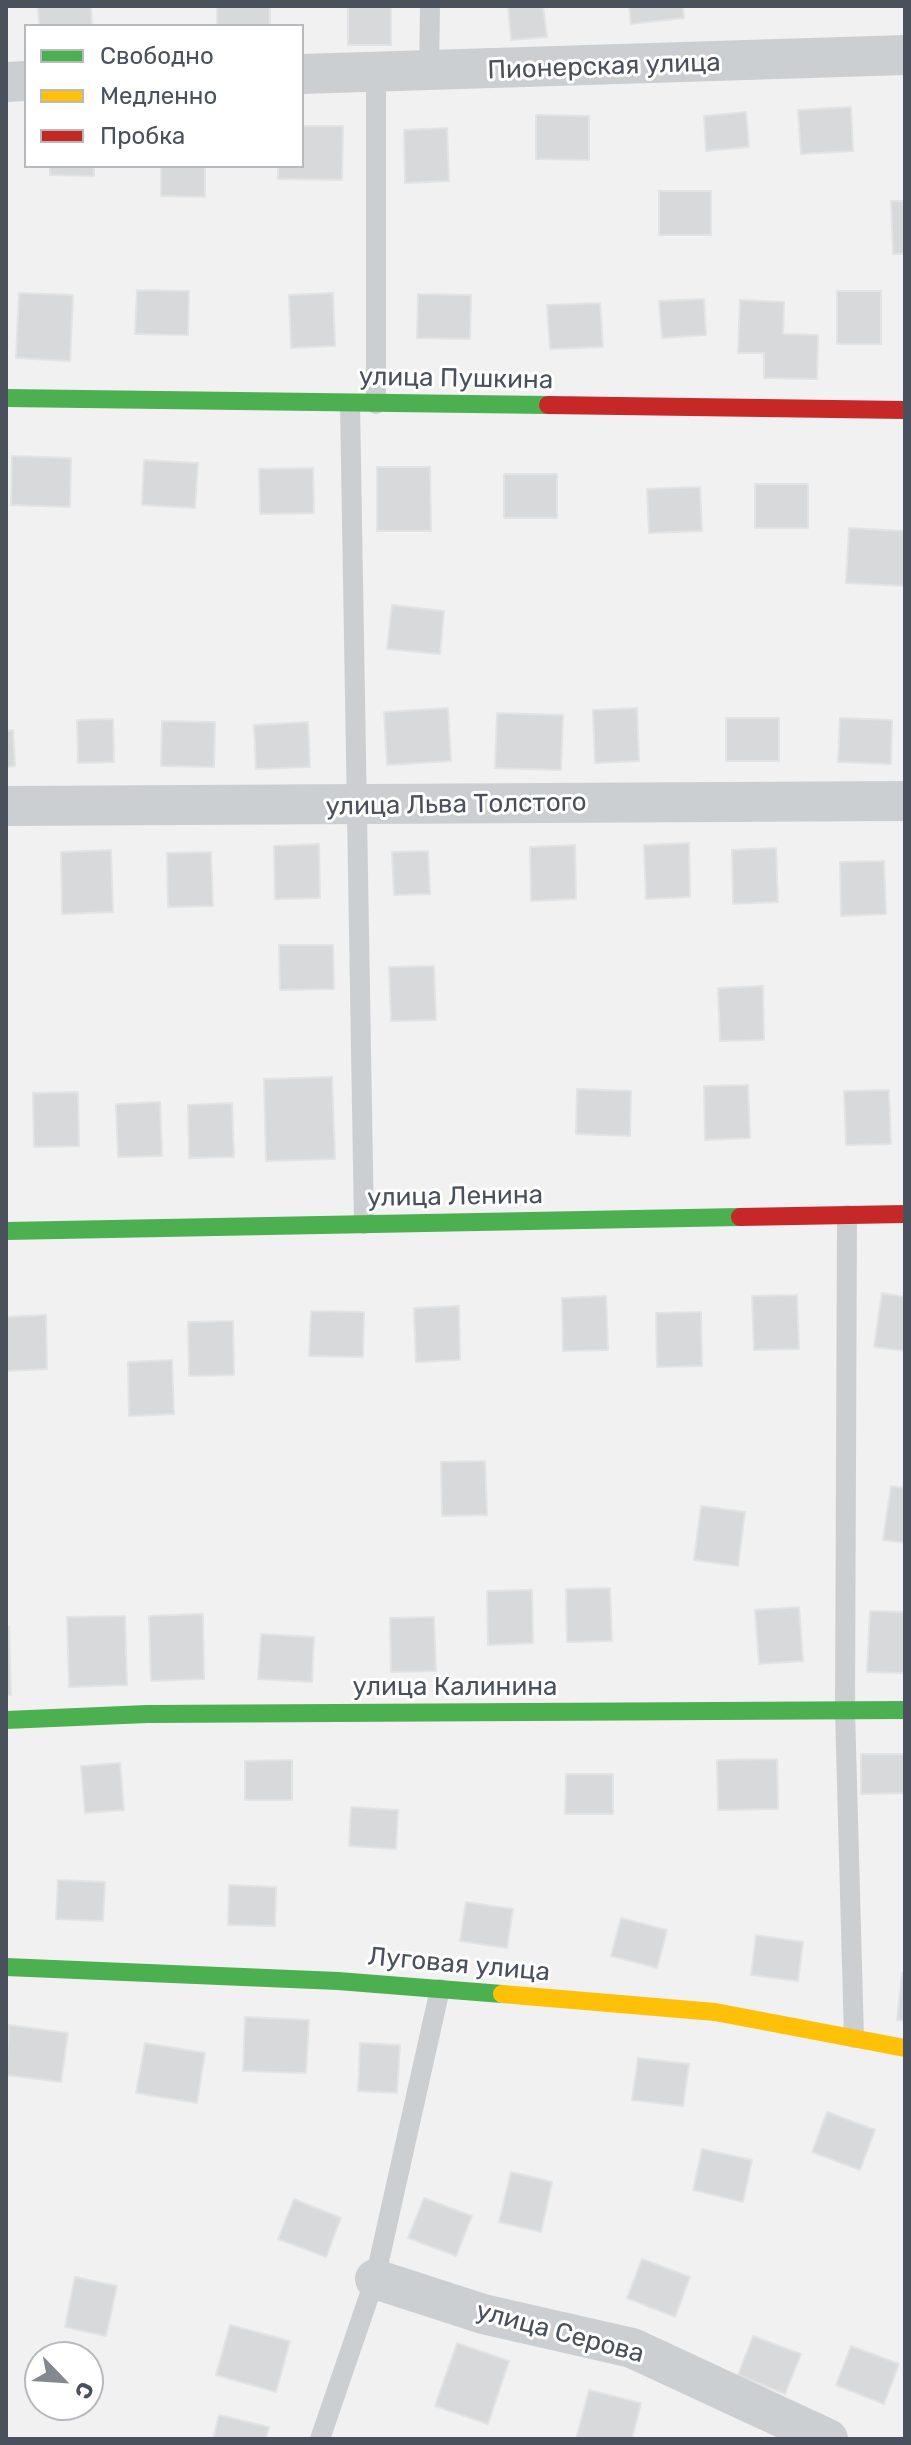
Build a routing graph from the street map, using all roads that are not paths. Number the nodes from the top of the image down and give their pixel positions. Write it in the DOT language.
graph roads {
  1 [pos="430,6"];
  2 [pos="905,55"];
  3 [pos="429,72"];
  4 [pos="376,73"];
  5 [pos="304,74"];
  6 [pos="6,398"];
  7 [pos="350,404"];
  8 [pos="376,404"];
  9 [pos="905,410"];
  10 [pos="905,801"];
  11 [pos="6,806"];
  12 [pos="358,807"];
  13 [pos="905,1214"];
  14 [pos="847,1215"];
  15 [pos="364,1224"];
  16 [pos="6,1231"];
  17 [pos="905,1710"];
  18 [pos="845,1711"];
  19 [pos="6,1720"];
  20 [pos="6,1967"];
  21 [pos="440,1989"];
  22 [pos="854,2038"];
  23 [pos="905,2048"];
  24 [pos="375,2279"];
  25 [pos="320,2439"];
  26 [pos="828,2439"];
  1 -- 3 [label="lane"];
  2 -- 3 [label="street, Пионерская улица"];
  3 -- 4 [label="street, Пионерская улица"];
  4 -- 5 [label="street, Пионерская улица"];
  4 -- 8 [label="lane"];
  6 -- 7 [label="street, улица Пушкина"];
  7 -- 8 [label="street, улица Пушкина"];
  7 -- 12 [label="lane"];
  8 -- 9 [label="street, улица Пушкина"];
  10 -- 12 [label="street, улица Льва Толстого"];
  11 -- 12 [label="street, улица Льва Толстого"];
  12 -- 15 [label="lane"];
  13 -- 14 [label="street, улица Ленина"];
  14 -- 15 [label="street, улица Ленина"];
  14 -- 18 [label="lane"];
  15 -- 16 [label="street, улица Ленина"];
  17 -- 18 [label="street, улица Калинина"];
  18 -- 19 [label="street, улица Калинина"];
  18 -- 22 [label="lane"];
  20 -- 21 [label="street, Луговая улица"];
  21 -- 22 [label="street, Луговая улица"];
  21 -- 24 [label="lane"];
  22 -- 23 [label="street, Луговая улица"];
  24 -- 25 [label="lane"];
  24 -- 26 [label="street, улица Серова"];
}
